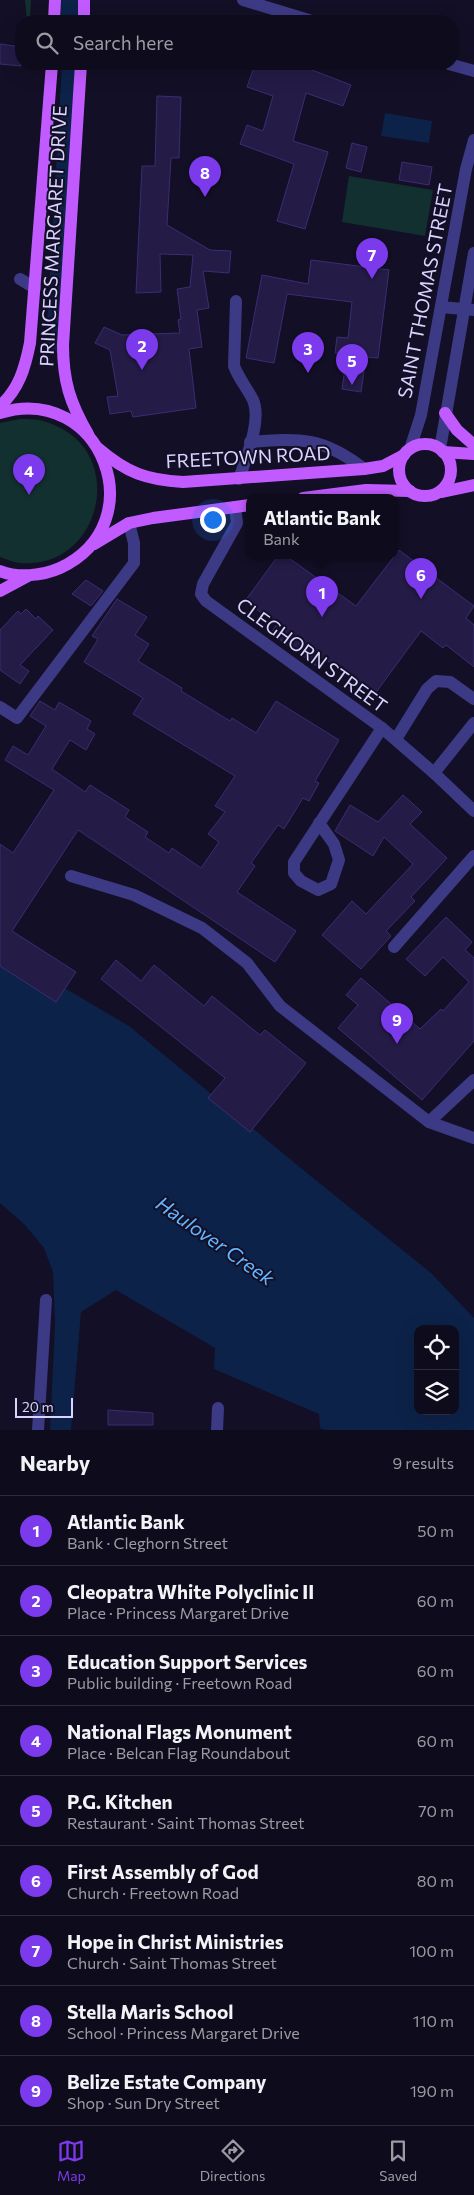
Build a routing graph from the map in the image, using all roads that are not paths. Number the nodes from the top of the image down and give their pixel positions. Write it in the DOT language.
graph roads {
  1 [pos="55,0"];
  2 [pos="84,0"];
  3 [pos="243,0"];
  4 [pos="54,15"];
  5 [pos="84,15"];
  6 [pos="292,15"];
  7 [pos="459,67"];
  8 [pos="52,70"];
  9 [pos="81,70"];
  10 [pos="474,71"];
  11 [pos="474,140"];
  12 [pos="474,253"];
  13 [pos="20,279"];
  14 [pos="35,288"];
  15 [pos="236,301"];
  16 [pos="441,307"];
  17 [pos="469,309"];
  18 [pos="0,406"];
  19 [pos="0,413"];
  20 [pos="445,413"];
  21 [pos="88,434"];
  22 [pos="250,442"];
  23 [pos="474,444"];
  24 [pos="99,449"];
  25 [pos="442,450"];
  26 [pos="407,452"];
  27 [pos="474,454"];
  28 [pos="364,469"];
  29 [pos="240,479"];
  30 [pos="474,485"];
  31 [pos="410,491"];
  32 [pos="442,492"];
  33 [pos="334,494"];
  34 [pos="246,506"];
  35 [pos="235,507"];
  36 [pos="129,523"];
  37 [pos="90,547"];
  38 [pos="0,571"];
  39 [pos="28,576"];
  40 [pos="0,591"];
  41 [pos="474,699"];
  42 [pos="0,708"];
  43 [pos="474,723"];
  44 [pos="382,728"];
  45 [pos="396,740"];
  46 [pos="434,773"];
  47 [pos="474,811"];
  48 [pos="319,822"];
  49 [pos="474,856"];
  50 [pos="71,876"];
  51 [pos="394,947"];
  52 [pos="474,1080"];
  53 [pos="429,1122"];
  54 [pos="474,1138"];
  55 [pos="46,1300"];
  56 [pos="218,1408"];
  57 [pos="38,1430"];
  58 [pos="217,1430"];
  1 -- 4 [label="main road"];
  2 -- 5 [label="main road"];
  3 -- 6 [label="street"];
  7 -- 10 [label="street"];
  8 -- 14 [label="main road, PRINCESS MARGARET DRIVE"];
  9 -- 21 [label="main road, PRINCESS MARGARET DRIVE"];
  11 -- 16 [label="street, SAINT THOMAS STREET"];
  12 -- 17 [label="street"];
  13 -- 14 [label="street"];
  14 -- 18 [label="main road, PRINCESS MARGARET DRIVE"];
  15 -- 22 [label="street"];
  16 -- 17 [label="street"];
  16 -- 26 [label="street, SAINT THOMAS STREET"];
  17 -- 20 [label="street"];
  19 -- 21 [label="main road"];
  20 -- 23 [label="main road"];
  20 -- 25 [label="street"];
  21 -- 24 [label="main road"];
  22 -- 28 [label="street"];
  22 -- 29 [label="street"];
  24 -- 29 [label="main road, FREETOWN ROAD"];
  24 -- 37 [label="main road"];
  25 -- 26 [label="main road"];
  25 -- 27 [label="main road"];
  25 -- 32 [label="main road"];
  26 -- 28 [label="main road, FREETOWN ROAD"];
  26 -- 31 [label="main road"];
  28 -- 29 [label="main road, FREETOWN ROAD"];
  30 -- 32 [label="main road"];
  31 -- 32 [label="main road"];
  31 -- 33 [label="main road"];
  34 -- 35 [label="main road"];
  35 -- 36 [label="main road"];
  35 -- 44 [label="street, CLEGHORN STREET"];
  36 -- 37 [label="main road"];
  36 -- 42 [label="street"];
  37 -- 39 [label="main road"];
  38 -- 39 [label="main road"];
  39 -- 40 [label="main road"];
  41 -- 45 [label="street"];
  43 -- 46 [label="street"];
  44 -- 45 [label="street, CLEGHORN STREET"];
  44 -- 48 [label="street"];
  45 -- 46 [label="street, CLEGHORN STREET"];
  46 -- 47 [label="street, CLEGHORN STREET"];
  48 -- 48 [label="street"];
  49 -- 51 [label="street"];
  50 -- 53 [label="street"];
  52 -- 53 [label="street"];
  53 -- 54 [label="street"];
  55 -- 57 [label="street"];
  56 -- 58 [label="street"];
}
